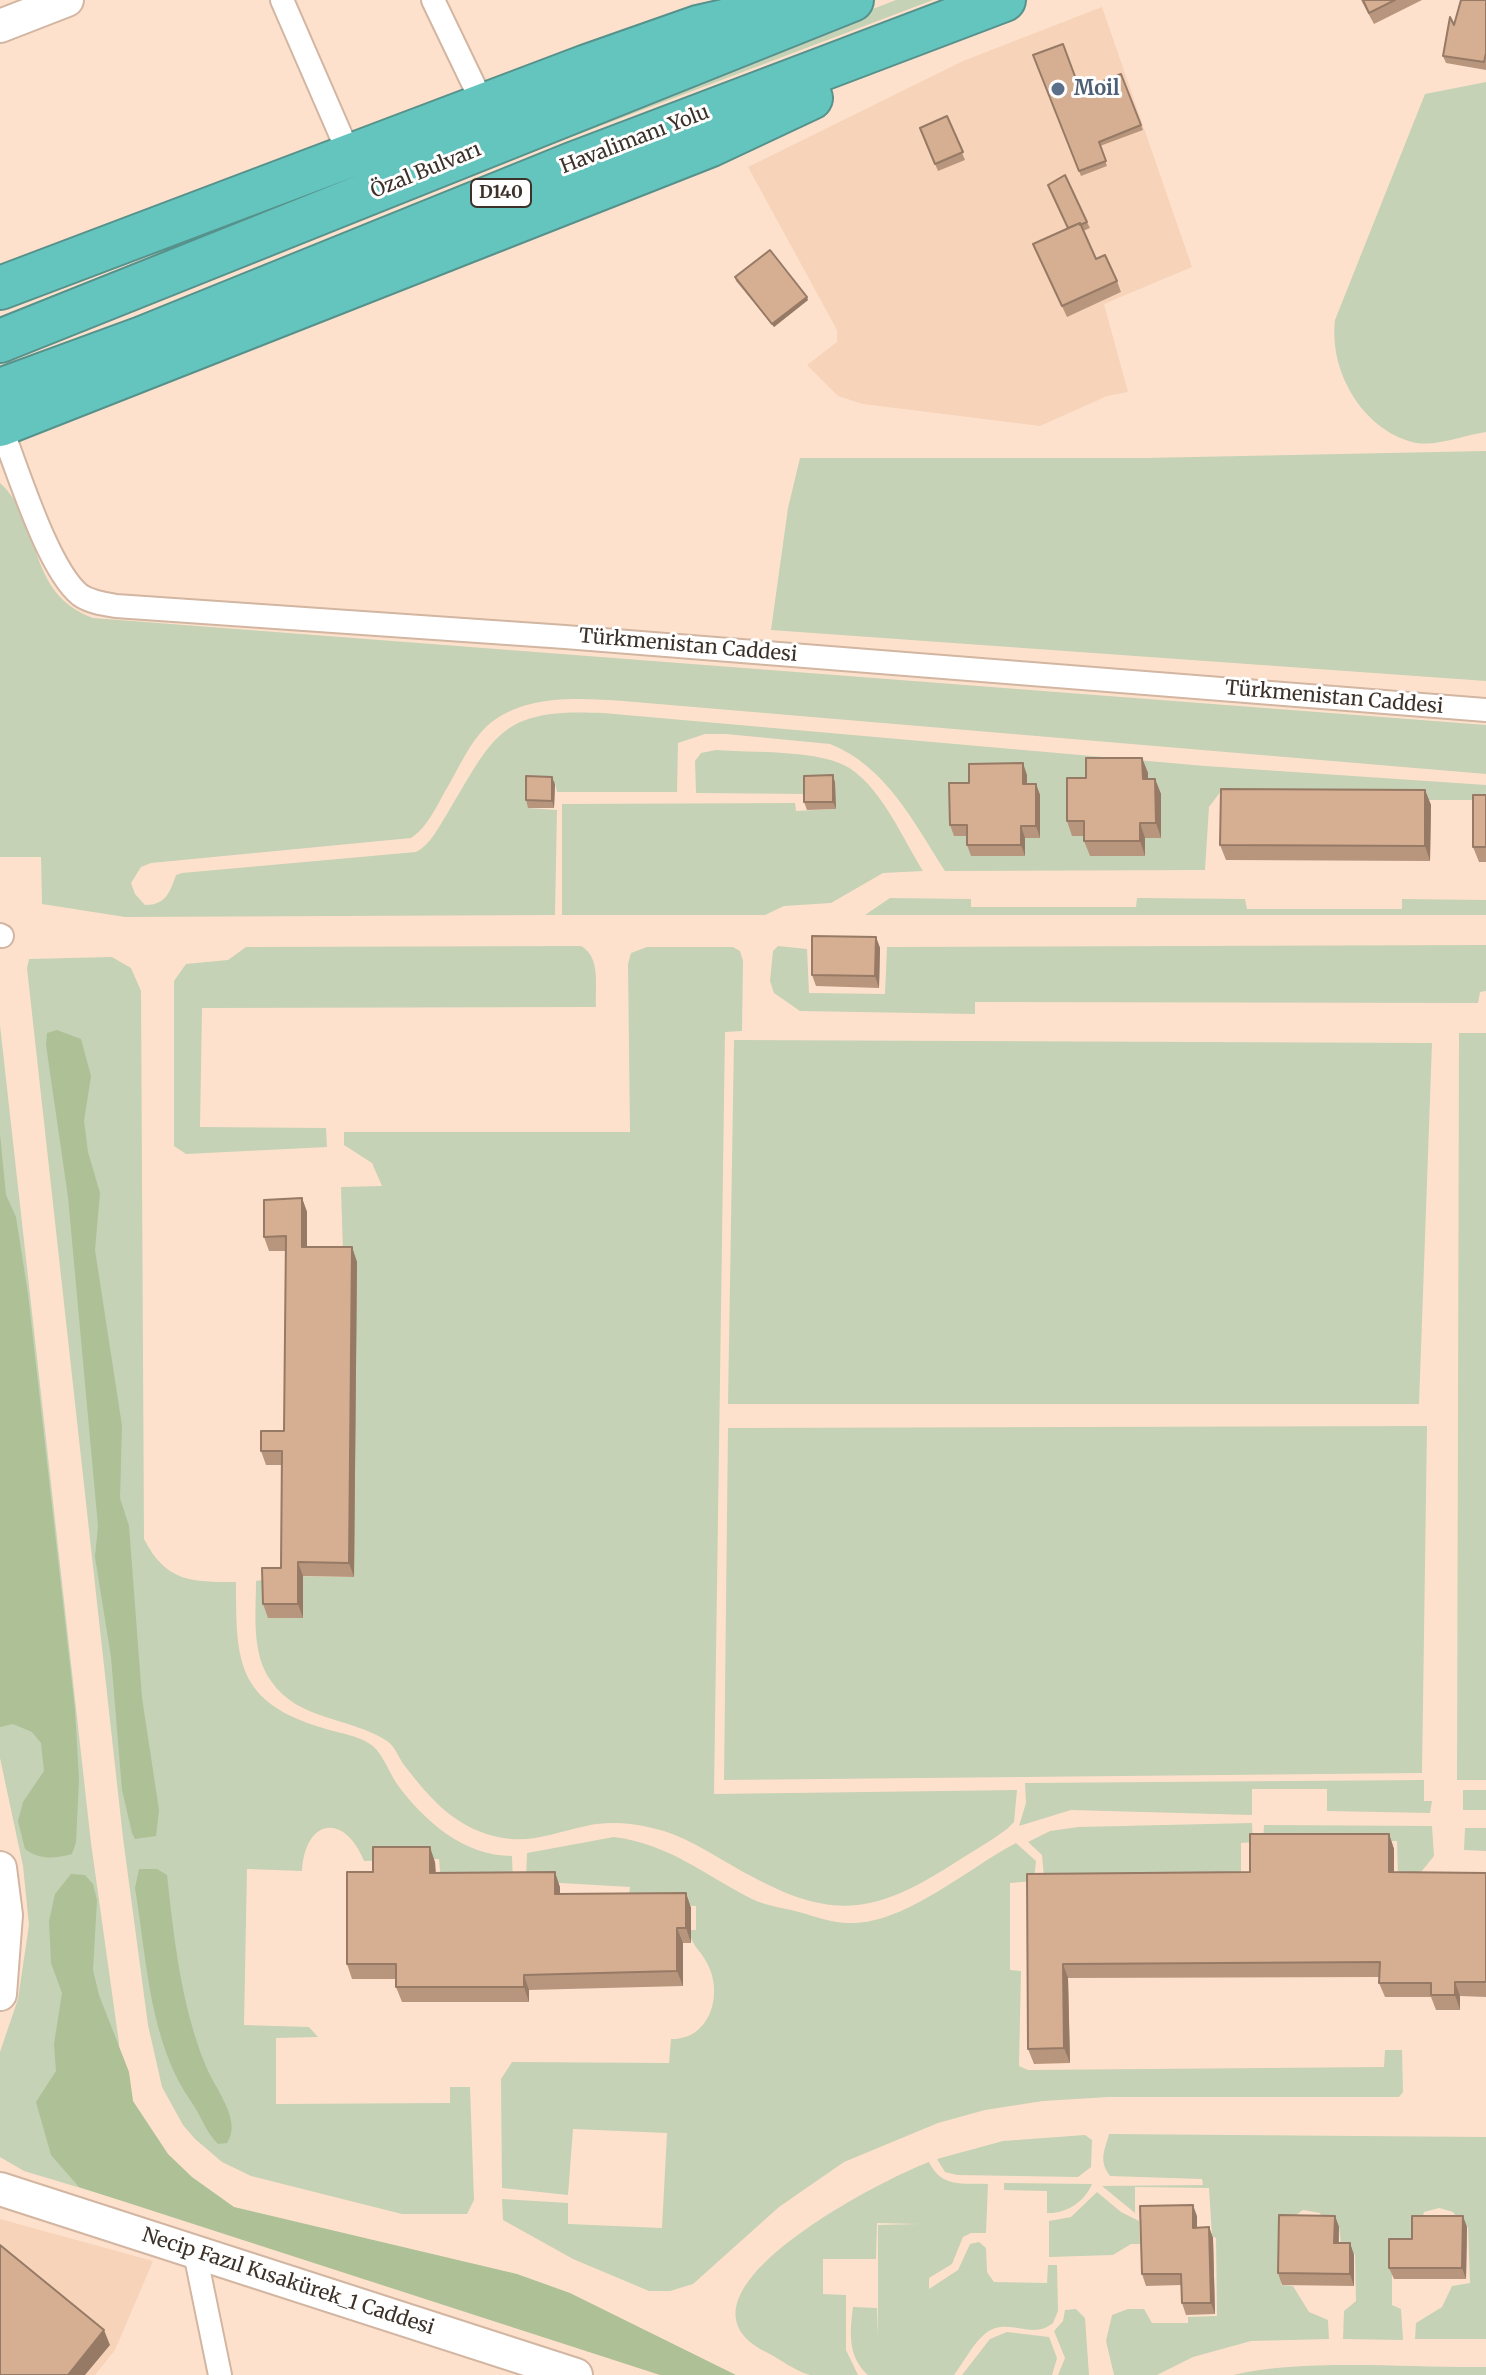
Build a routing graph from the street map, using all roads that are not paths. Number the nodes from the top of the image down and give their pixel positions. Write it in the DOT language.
graph roads {
  1 [pos="67,0"];
  2 [pos="282,0"];
  3 [pos="433,0"];
  4 [pos="820,0"];
  5 [pos="852,0"];
  6 [pos="1004,0"];
  7 [pos="0,26"];
  8 [pos="846,60"];
  9 [pos="483,104"];
  10 [pos="349,154"];
  11 [pos="0,288"];
  12 [pos="0,341"];
  13 [pos="0,390"];
  14 [pos="0,425"];
  15 [pos="1486,710"];
  16 [pos="0,1868"];
  17 [pos="0,1994"];
  18 [pos="0,2189"];
  19 [pos="195,2253"];
  20 [pos="220,2375"];
  21 [pos="576,2375"];
  1 -- 7 [label="street"];
  2 -- 10 [label="street"];
  3 -- 9 [label="street"];
  4 -- 9 [label="highway"];
  5 -- 12 [label="highway, Özal Bulvarı / D140"];
  6 -- 8 [label="highway, Havalimanı Yolu / D140"];
  8 -- 13 [label="highway, Havalimanı Yolu / D140"];
  8 -- 14 [label="highway"];
  9 -- 10 [label="highway"];
  10 -- 11 [label="highway"];
  14 -- 15 [label="street, Türkmenistan Caddesi"];
  16 -- 17 [label="street"];
  18 -- 19 [label="street, Necip Fazıl Kısakürek_1 Caddesi"];
  19 -- 20 [label="street"];
  19 -- 21 [label="street, Necip Fazıl Kısakürek_1 Caddesi"];
}
